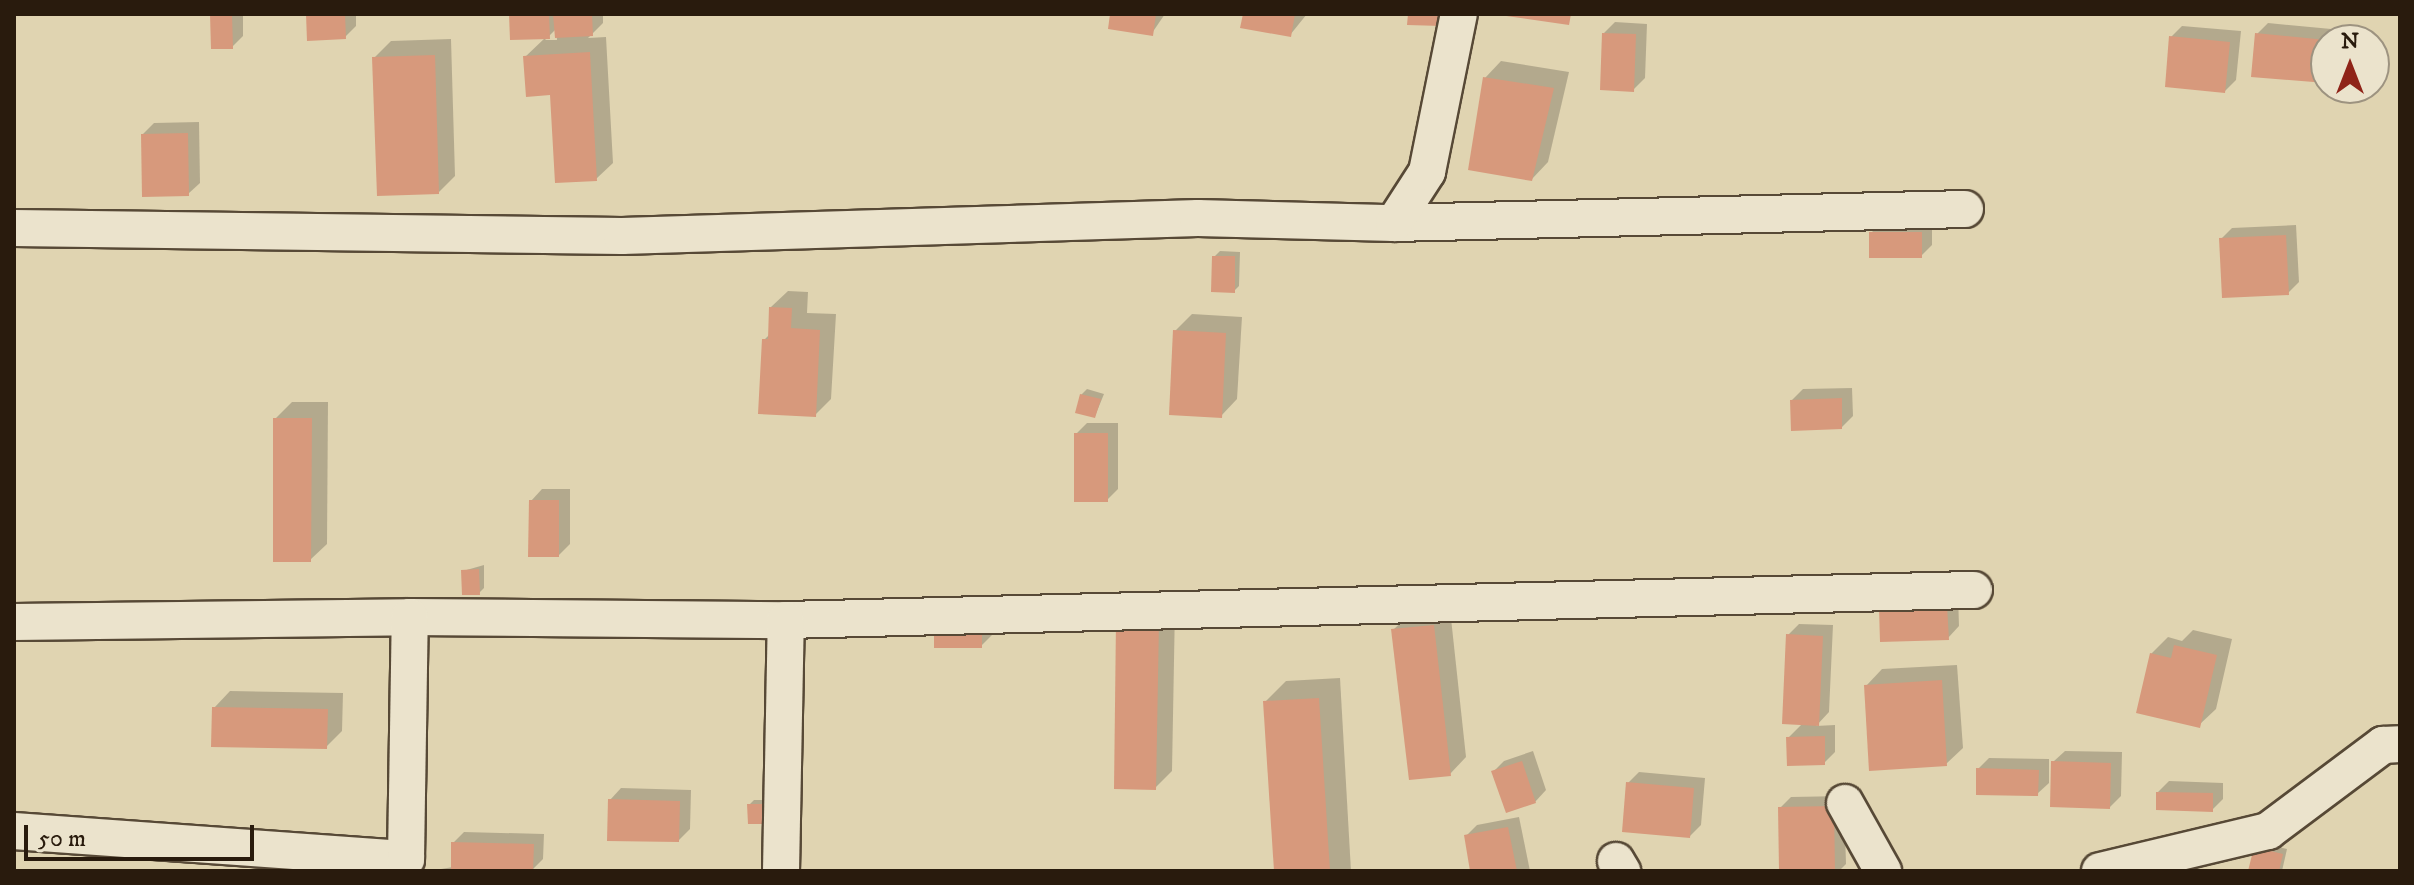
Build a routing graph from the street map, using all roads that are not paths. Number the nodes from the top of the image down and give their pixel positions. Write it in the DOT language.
graph roads {
  1 [pos="1459,14"];
  2 [pos="1965,209"];
  3 [pos="1394,223"];
  4 [pos="14,228"];
  5 [pos="1974,590"];
  6 [pos="410,617"];
  7 [pos="786,620"];
  8 [pos="14,622"];
  9 [pos="2400,744"];
  10 [pos="1845,803"];
  11 [pos="14,831"];
  12 [pos="406,865"];
  13 [pos="781,871"];
  14 [pos="1883,871"];
  15 [pos="2100,871"];
  1 -- 3 [label="street"];
  2 -- 3 [label="street"];
  3 -- 4 [label="street"];
  5 -- 7 [label="street"];
  6 -- 7 [label="street"];
  6 -- 8 [label="street"];
  6 -- 12 [label="street"];
  7 -- 13 [label="street"];
  9 -- 15 [label="street"];
  10 -- 14 [label="street"];
  11 -- 12 [label="street"];
}
